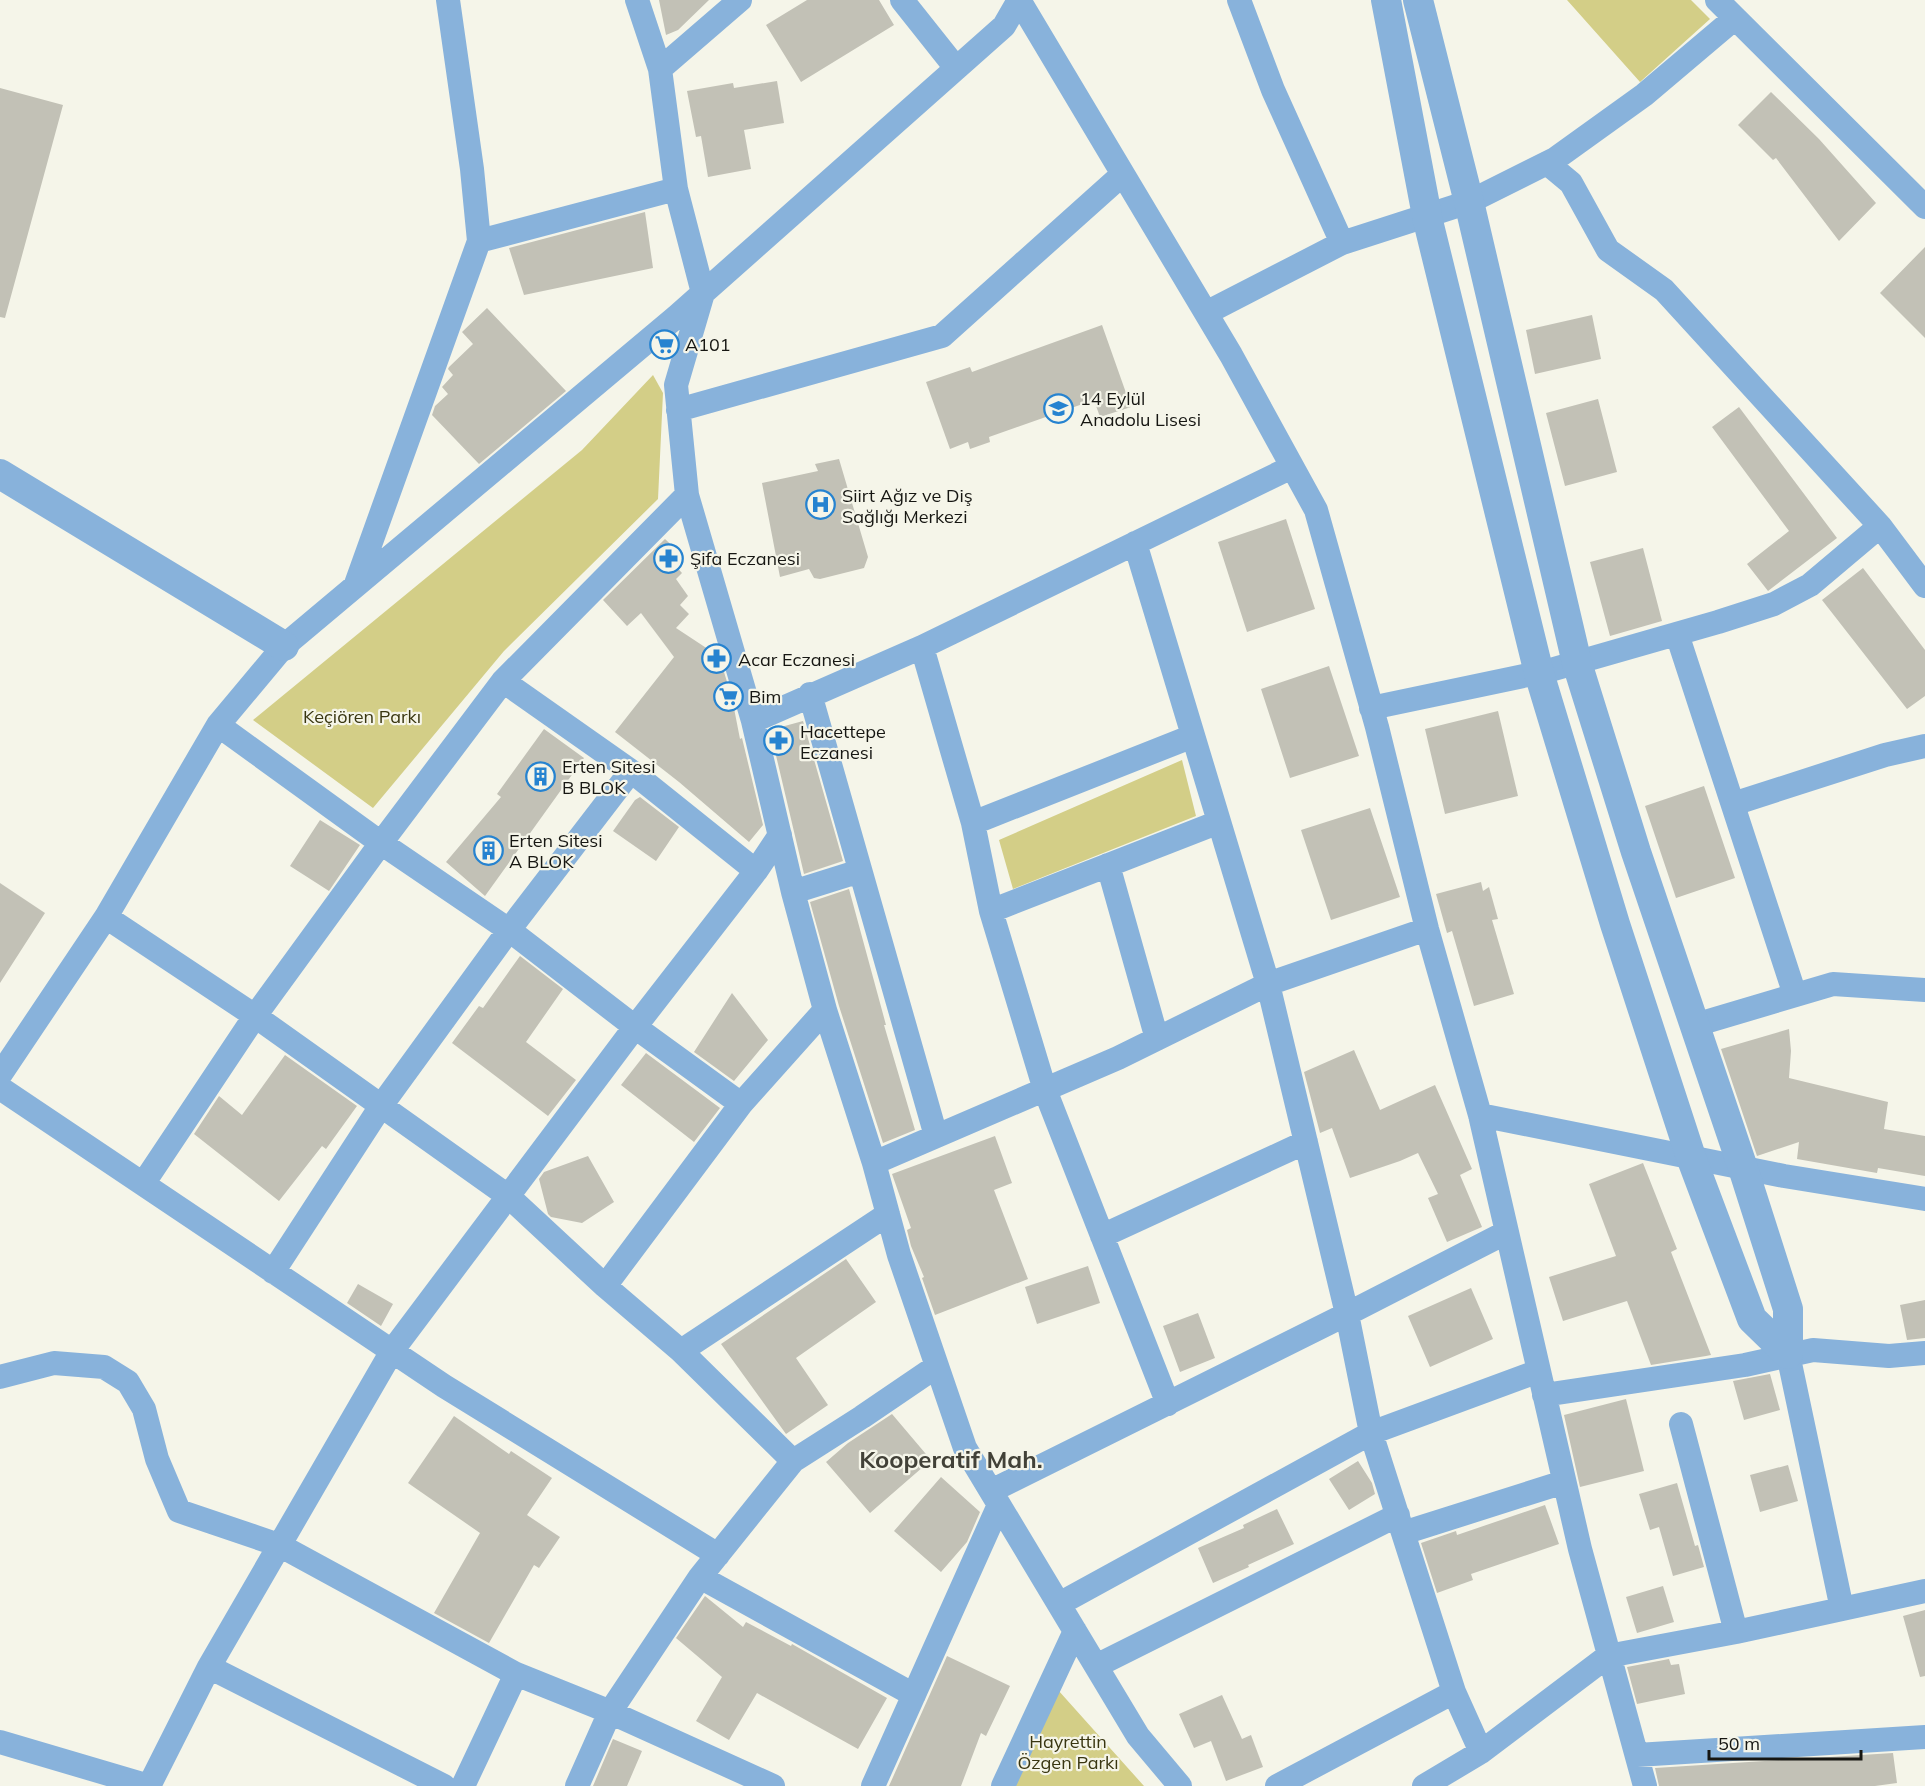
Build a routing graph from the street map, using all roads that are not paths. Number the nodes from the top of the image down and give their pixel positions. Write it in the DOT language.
graph roads {
  1 [pos="448,0"];
  2 [pos="637,0"];
  3 [pos="740,0"];
  4 [pos="902,0"];
  5 [pos="1019,0"];
  6 [pos="1239,0"];
  7 [pos="1386,0"];
  8 [pos="1418,0"];
  9 [pos="1717,0"];
  10 [pos="1735,18"];
  11 [pos="956,68"];
  12 [pos="660,69"];
  13 [pos="1547,163"];
  14 [pos="1123,174"];
  15 [pos="676,189"];
  16 [pos="1469,202"];
  17 [pos="1925,207"];
  18 [pos="1427,215"];
  19 [pos="479,241"];
  20 [pos="1342,243"];
  21 [pos="703,293"];
  22 [pos="1206,313"];
  23 [pos="678,410"];
  24 [pos="1292,466"];
  25 [pos="0,474"];
  26 [pos="687,495"];
  27 [pos="1880,526"];
  28 [pos="1135,543"];
  29 [pos="355,586"];
  30 [pos="1925,586"];
  31 [pos="1677,634"];
  32 [pos="284,646"];
  33 [pos="921,647"];
  34 [pos="1576,663"];
  35 [pos="1539,673"];
  36 [pos="503,681"];
  37 [pos="810,694"];
  38 [pos="1371,708"];
  39 [pos="753,721"];
  40 [pos="218,725"];
  41 [pos="1193,736"];
  42 [pos="1925,746"];
  43 [pos="631,771"];
  44 [pos="1733,804"];
  45 [pos="1219,822"];
  46 [pos="973,823"];
  47 [pos="780,835"];
  48 [pos="381,843"];
  49 [pos="1108,865"];
  50 [pos="756,871"];
  51 [pos="860,871"];
  52 [pos="793,892"];
  53 [pos="992,911"];
  54 [pos="106,917"];
  55 [pos="1427,929"];
  56 [pos="509,930"];
  57 [pos="1268,984"];
  58 [pos="1925,990"];
  59 [pos="1795,995"];
  60 [pos="825,1010"];
  61 [pos="255,1016"];
  62 [pos="1695,1025"];
  63 [pos="635,1027"];
  64 [pos="1157,1039"];
  65 [pos="0,1075"];
  66 [pos="0,1088"];
  67 [pos="1045,1090"];
  68 [pos="741,1104"];
  69 [pos="381,1106"];
  70 [pos="1480,1115"];
  71 [pos="936,1136"];
  72 [pos="1305,1142"];
  73 [pos="1691,1157"];
  74 [pos="874,1162"];
  75 [pos="1743,1168"];
  76 [pos="143,1184"];
  77 [pos="508,1196"];
  78 [pos="1925,1199"];
  79 [pos="888,1214"];
  80 [pos="1507,1232"];
  81 [pos="1102,1236"];
  82 [pos="273,1272"];
  83 [pos="605,1286"];
  84 [pos="1347,1314"];
  85 [pos="392,1351"];
  86 [pos="681,1351"];
  87 [pos="1925,1353"];
  88 [pos="1788,1354"];
  89 [pos="937,1366"];
  90 [pos="1539,1371"];
  91 [pos="0,1377"];
  92 [pos="1544,1395"];
  93 [pos="1168,1404"];
  94 [pos="1681,1424"];
  95 [pos="1371,1433"];
  96 [pos="793,1461"];
  97 [pos="1564,1482"];
  98 [pos="995,1498"];
  99 [pos="1400,1524"];
  100 [pos="279,1545"];
  101 [pos="718,1555"];
  102 [pos="700,1577"];
  103 [pos="1925,1591"];
  104 [pos="1059,1604"];
  105 [pos="1842,1609"];
  106 [pos="1075,1631"];
  107 [pos="1736,1632"];
  108 [pos="1608,1656"];
  109 [pos="209,1666"];
  110 [pos="1096,1666"];
  111 [pos="516,1674"];
  112 [pos="1454,1692"];
  113 [pos="914,1695"];
  114 [pos="610,1712"];
  115 [pos="1925,1737"];
  116 [pos="0,1742"];
  117 [pos="1481,1752"];
  118 [pos="1637,1755"];
  119 [pos="149,1786"];
  120 [pos="444,1786"];
  121 [pos="463,1786"];
  122 [pos="577,1786"];
  123 [pos="773,1786"];
  124 [pos="873,1786"];
  125 [pos="1003,1786"];
  126 [pos="1180,1786"];
  127 [pos="1277,1786"];
  128 [pos="1424,1786"];
  129 [pos="1645,1786"];
  1 -- 19 [label="street"];
  2 -- 12 [label="street"];
  3 -- 12 [label="street"];
  4 -- 11 [label="street"];
  5 -- 11 [label="street"];
  5 -- 14 [label="street"];
  6 -- 20 [label="street"];
  7 -- 18 [label="street"];
  8 -- 16 [label="street"];
  9 -- 10 [label="street"];
  10 -- 13 [label="street"];
  10 -- 17 [label="street"];
  11 -- 21 [label="street"];
  12 -- 15 [label="street"];
  13 -- 16 [label="street"];
  13 -- 27 [label="street"];
  14 -- 22 [label="street"];
  14 -- 23 [label="street"];
  15 -- 19 [label="street"];
  15 -- 21 [label="street"];
  16 -- 18 [label="street"];
  16 -- 34 [label="street"];
  18 -- 20 [label="street"];
  18 -- 35 [label="street"];
  19 -- 29 [label="street"];
  20 -- 22 [label="street"];
  21 -- 23 [label="street"];
  21 -- 29 [label="street"];
  22 -- 24 [label="street"];
  23 -- 26 [label="street"];
  24 -- 28 [label="street"];
  24 -- 38 [label="street"];
  25 -- 32 [label="street"];
  26 -- 36 [label="street"];
  26 -- 39 [label="street"];
  27 -- 30 [label="street"];
  27 -- 31 [label="street"];
  28 -- 33 [label="street"];
  28 -- 41 [label="street"];
  29 -- 32 [label="street"];
  31 -- 34 [label="street"];
  31 -- 44 [label="street"];
  32 -- 40 [label="street"];
  33 -- 37 [label="street"];
  33 -- 46 [label="street"];
  34 -- 35 [label="street"];
  34 -- 62 [label="street"];
  35 -- 38 [label="street"];
  35 -- 73 [label="street"];
  36 -- 43 [label="street"];
  36 -- 48 [label="street"];
  37 -- 39 [label="street"];
  37 -- 51 [label="street"];
  38 -- 55 [label="street"];
  39 -- 47 [label="street"];
  40 -- 48 [label="street"];
  40 -- 54 [label="street"];
  41 -- 45 [label="street"];
  41 -- 46 [label="street"];
  42 -- 44 [label="street"];
  43 -- 50 [label="street"];
  43 -- 56 [label="street"];
  44 -- 59 [label="street"];
  45 -- 49 [label="street"];
  45 -- 57 [label="street"];
  46 -- 53 [label="street"];
  47 -- 50 [label="street"];
  47 -- 52 [label="street"];
  48 -- 56 [label="street"];
  48 -- 61 [label="street"];
  49 -- 53 [label="street"];
  49 -- 64 [label="street"];
  50 -- 63 [label="street"];
  51 -- 52 [label="street"];
  51 -- 71 [label="street"];
  52 -- 60 [label="street"];
  53 -- 67 [label="street"];
  54 -- 61 [label="street"];
  54 -- 65 [label="street"];
  55 -- 57 [label="street"];
  55 -- 70 [label="street"];
  56 -- 63 [label="street"];
  56 -- 69 [label="street"];
  57 -- 64 [label="street"];
  57 -- 72 [label="street"];
  58 -- 59 [label="street"];
  59 -- 62 [label="street"];
  60 -- 68 [label="street"];
  60 -- 74 [label="street"];
  61 -- 69 [label="street"];
  61 -- 76 [label="street"];
  62 -- 75 [label="street"];
  63 -- 68 [label="street"];
  63 -- 77 [label="street"];
  64 -- 67 [label="street"];
  66 -- 76 [label="street"];
  67 -- 71 [label="street"];
  67 -- 81 [label="street"];
  68 -- 83 [label="street"];
  69 -- 77 [label="street"];
  69 -- 82 [label="street"];
  70 -- 73 [label="street"];
  70 -- 80 [label="street"];
  71 -- 74 [label="street"];
  72 -- 81 [label="street"];
  72 -- 84 [label="street"];
  73 -- 75 [label="street"];
  73 -- 88 [label="street"];
  74 -- 79 [label="street"];
  75 -- 78 [label="street"];
  75 -- 88 [label="street"];
  76 -- 82 [label="street"];
  77 -- 83 [label="street"];
  77 -- 85 [label="street"];
  79 -- 86 [label="street"];
  79 -- 89 [label="street"];
  80 -- 84 [label="street"];
  80 -- 90 [label="street"];
  81 -- 93 [label="street"];
  82 -- 85 [label="street"];
  83 -- 86 [label="street"];
  84 -- 93 [label="street"];
  84 -- 95 [label="street"];
  85 -- 100 [label="street"];
  85 -- 101 [label="street"];
  86 -- 96 [label="street"];
  87 -- 88 [label="street"];
  88 -- 92 [label="street"];
  88 -- 105 [label="street"];
  89 -- 96 [label="street"];
  89 -- 98 [label="street"];
  90 -- 92 [label="street"];
  90 -- 95 [label="street"];
  91 -- 100 [label="street"];
  92 -- 97 [label="street"];
  93 -- 98 [label="street"];
  94 -- 107 [label="street"];
  95 -- 99 [label="street"];
  95 -- 104 [label="street"];
  96 -- 101 [label="street"];
  97 -- 99 [label="street"];
  97 -- 108 [label="street"];
  98 -- 104 [label="street"];
  98 -- 113 [label="street"];
  99 -- 110 [label="street"];
  99 -- 112 [label="street"];
  100 -- 109 [label="street"];
  100 -- 111 [label="street"];
  101 -- 102 [label="street"];
  102 -- 113 [label="street"];
  102 -- 114 [label="street"];
  103 -- 105 [label="street"];
  104 -- 106 [label="street"];
  105 -- 107 [label="street"];
  106 -- 110 [label="street"];
  106 -- 125 [label="street"];
  107 -- 108 [label="street"];
  108 -- 117 [label="street"];
  108 -- 118 [label="street"];
  109 -- 119 [label="street"];
  109 -- 120 [label="street"];
  110 -- 126 [label="street"];
  111 -- 114 [label="street"];
  111 -- 121 [label="street"];
  112 -- 117 [label="street"];
  112 -- 127 [label="street"];
  113 -- 124 [label="street"];
  114 -- 122 [label="street"];
  114 -- 123 [label="street"];
  115 -- 118 [label="street"];
  116 -- 119 [label="street"];
  117 -- 128 [label="street"];
  118 -- 129 [label="street"];
}
